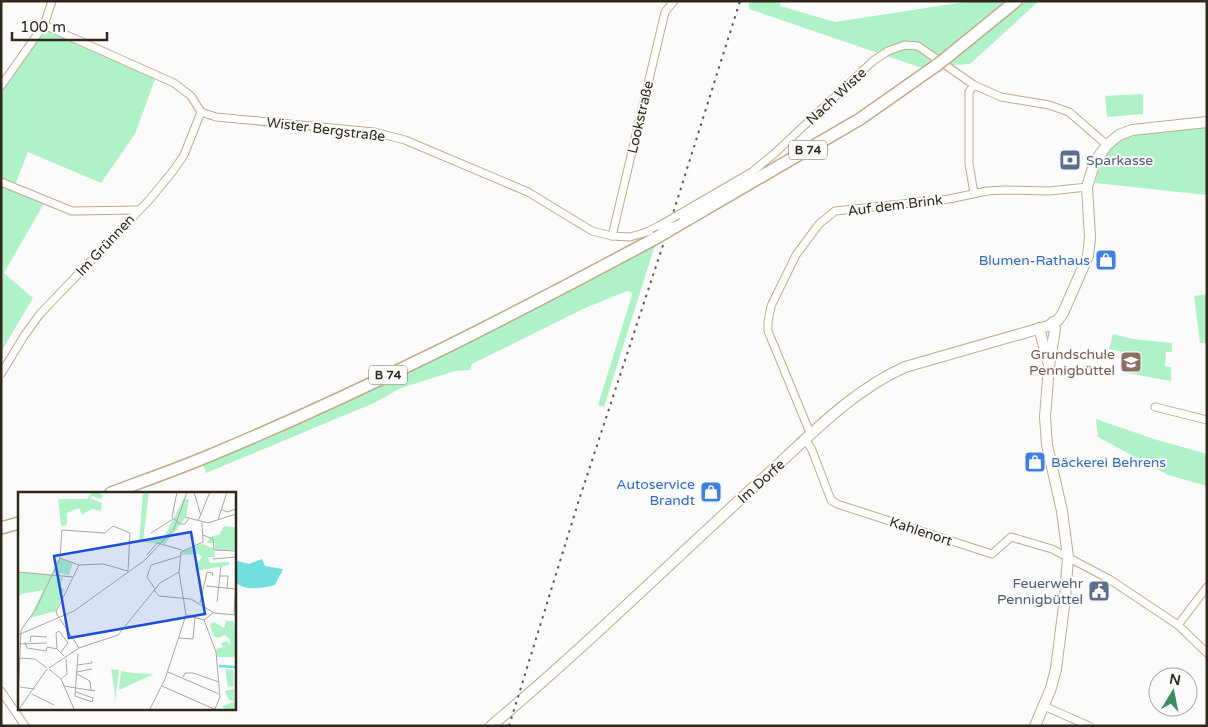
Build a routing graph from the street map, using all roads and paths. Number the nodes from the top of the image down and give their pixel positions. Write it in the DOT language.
graph roads {
  1 [pos="52,1"];
  2 [pos="674,1"];
  3 [pos="1016,1"];
  4 [pos="44,25"];
  5 [pos="974,85"];
  6 [pos="1,86"];
  7 [pos="201,112"];
  8 [pos="1207,122"];
  9 [pos="1107,145"];
  10 [pos="1,182"];
  11 [pos="1087,188"];
  12 [pos="974,193"];
  13 [pos="139,210"];
  14 [pos="612,236"];
  15 [pos="1053,322"];
  16 [pos="1039,328"];
  17 [pos="1049,366"];
  18 [pos="1,374"];
  19 [pos="1156,407"];
  20 [pos="1207,420"];
  21 [pos="809,437"];
  22 [pos="114,492"];
  23 [pos="18,523"];
  24 [pos="1,528"];
  25 [pos="1068,557"];
  26 [pos="1207,587"];
  27 [pos="1178,625"];
  28 [pos="1207,653"];
  29 [pos="1,691"];
  30 [pos="1044,706"];
  31 [pos="25,726"];
  32 [pos="491,726"];
  33 [pos="1035,726"];
  34 [pos="1089,726"];
  1 -- 4 [label="street"];
  2 -- 14 [label="street, Lookstraße"];
  3 -- 22 [label="main road, B 74, bridge"];
  4 -- 6 [label="street"];
  4 -- 7 [label="street"];
  5 -- 9 [label="street, Nach Wiste"];
  5 -- 12 [label="street"];
  5 -- 14 [label="street, Nach Wiste, bridge"];
  7 -- 13 [label="street, Im Grünnen"];
  7 -- 14 [label="street, Wister Bergstraße"];
  8 -- 9 [label="street"];
  9 -- 11 [label="street"];
  10 -- 13 [label="street"];
  11 -- 12 [label="street, Auf dem Brink"];
  11 -- 15 [label="street"];
  12 -- 21 [label="street, Auf dem Brink"];
  13 -- 18 [label="street, Im Grünnen"];
  15 -- 16 [label="street, Im Dorfe"];
  15 -- 17 [label="street"];
  16 -- 17 [label="street"];
  16 -- 21 [label="street, Im Dorfe"];
  17 -- 25 [label="street"];
  19 -- 20 [label="street"];
  21 -- 25 [label="street, Kahlenort"];
  21 -- 32 [label="street, Im Dorfe"];
  23 -- 24 [label="main road"];
  25 -- 27 [label="street"];
  25 -- 30 [label="street"];
  26 -- 27 [label="street"];
  27 -- 28 [label="street"];
  29 -- 31 [label="street"];
  30 -- 33 [label="street"];
  30 -- 34 [label="street"];
}
